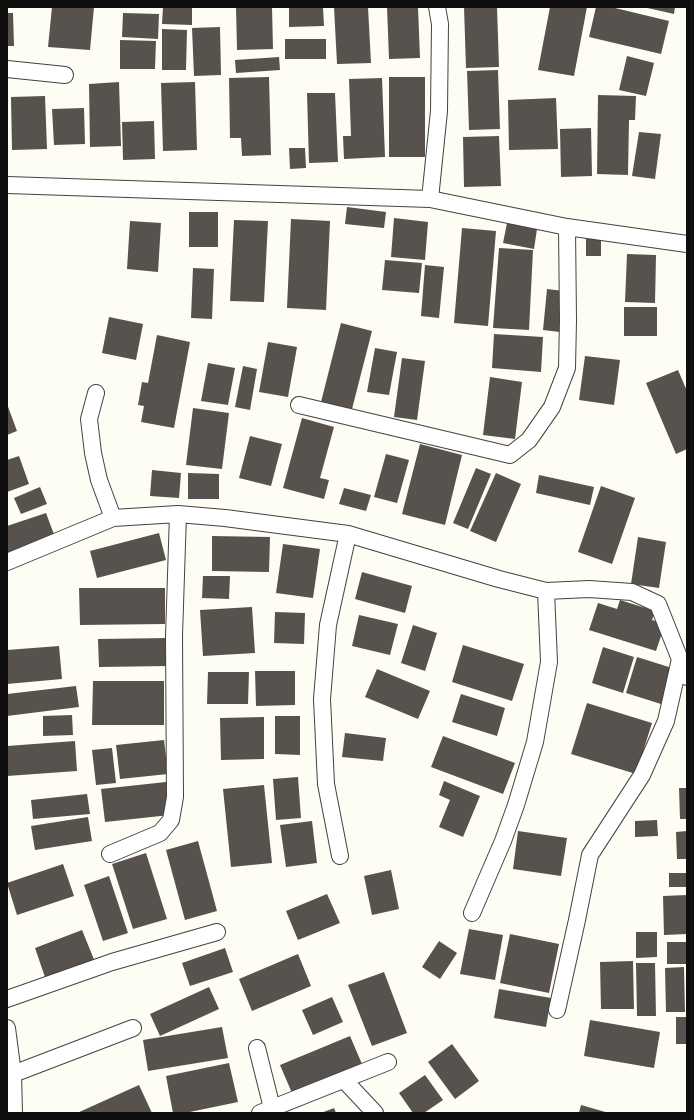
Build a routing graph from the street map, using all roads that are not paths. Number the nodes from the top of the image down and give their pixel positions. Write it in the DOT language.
graph roads {
  1 [pos="437,7"];
  2 [pos="7,69"];
  3 [pos="65,75"];
  4 [pos="7,185"];
  5 [pos="430,199"];
  6 [pos="567,227"];
  7 [pos="687,244"];
  8 [pos="96,393"];
  9 [pos="299,405"];
  10 [pos="178,514"];
  11 [pos="113,518"];
  12 [pos="348,534"];
  13 [pos="7,562"];
  14 [pos="546,591"];
  15 [pos="680,659"];
  16 [pos="687,677"];
  17 [pos="110,854"];
  18 [pos="340,856"];
  19 [pos="472,913"];
  20 [pos="217,932"];
  21 [pos="7,999"];
  22 [pos="557,1010"];
  23 [pos="7,1028"];
  24 [pos="133,1028"];
  25 [pos="256,1048"];
  26 [pos="388,1062"];
  27 [pos="13,1074"];
  28 [pos="344,1080"];
  29 [pos="266,1111"];
  30 [pos="14,1113"];
  31 [pos="375,1113"];
  1 -- 5 [label="street"];
  2 -- 3 [label="street"];
  4 -- 5 [label="street"];
  5 -- 6 [label="street"];
  6 -- 7 [label="street"];
  6 -- 9 [label="street"];
  8 -- 11 [label="street"];
  10 -- 11 [label="street"];
  10 -- 12 [label="street"];
  10 -- 17 [label="street"];
  11 -- 13 [label="street"];
  12 -- 14 [label="street"];
  12 -- 18 [label="street"];
  14 -- 15 [label="street"];
  14 -- 19 [label="street"];
  15 -- 16 [label="street"];
  15 -- 22 [label="street"];
  20 -- 21 [label="street"];
  23 -- 27 [label="street"];
  24 -- 27 [label="street"];
  25 -- 29 [label="street"];
  26 -- 28 [label="street"];
  27 -- 30 [label="street"];
  28 -- 29 [label="street"];
  28 -- 31 [label="street"];
}
